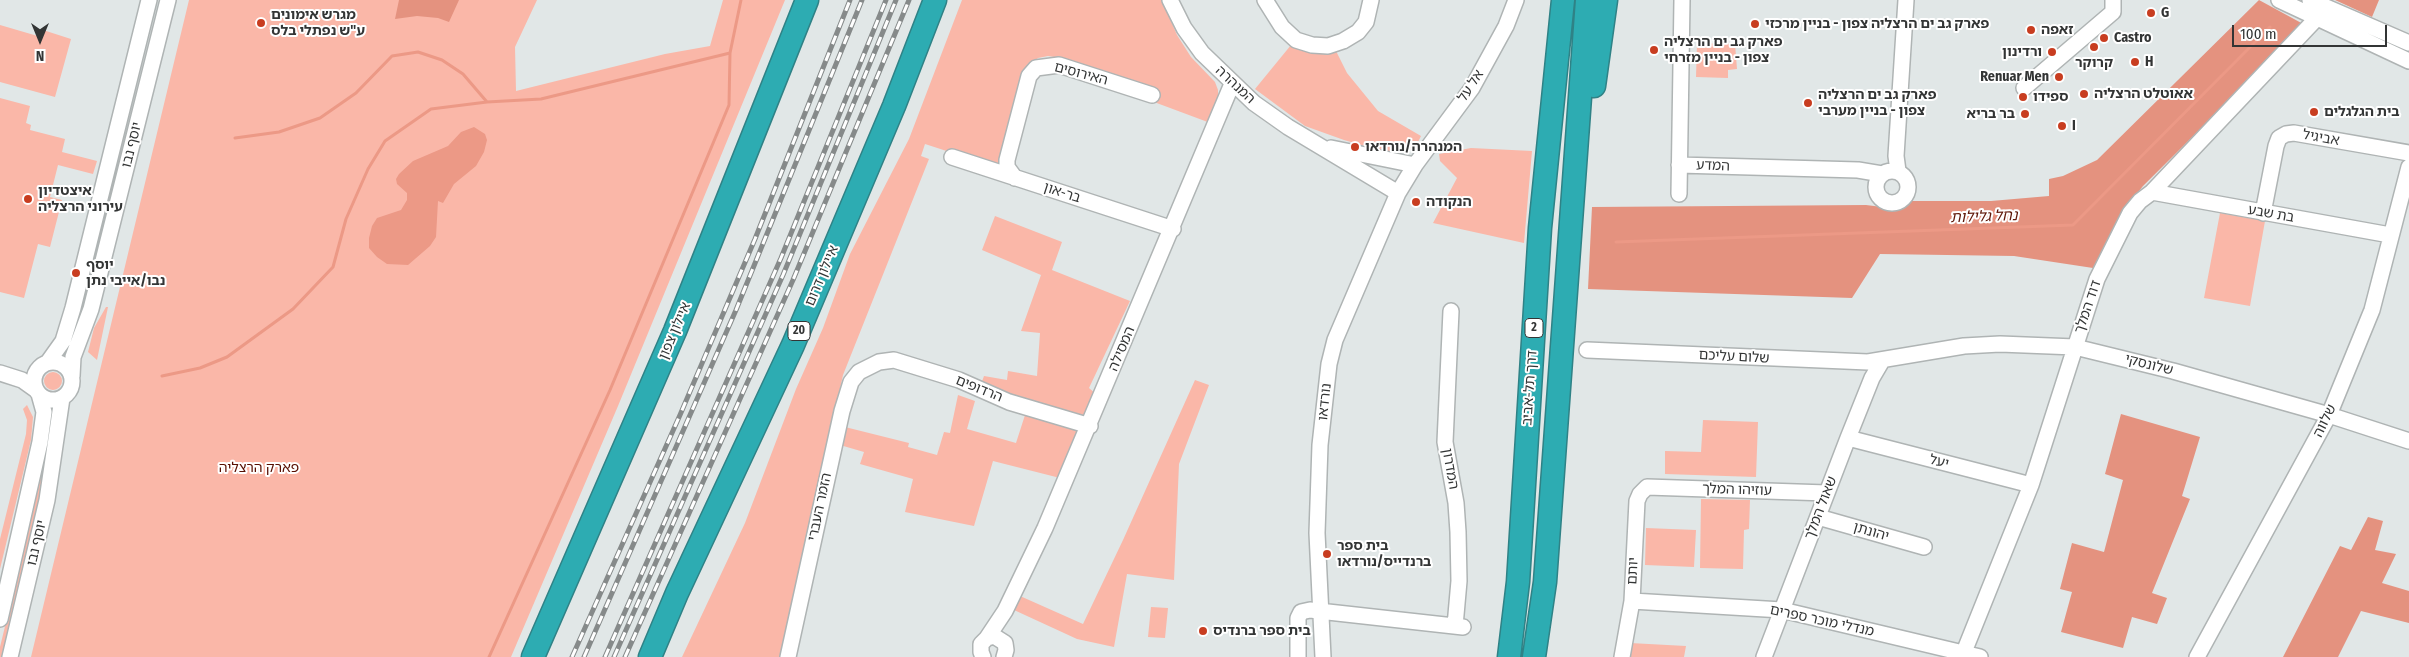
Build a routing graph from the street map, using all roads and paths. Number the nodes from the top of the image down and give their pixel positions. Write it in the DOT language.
graph roads {
  1 [pos="149,0"];
  2 [pos="168,0"];
  3 [pos="807,0"];
  4 [pos="935,0"];
  5 [pos="1170,0"];
  6 [pos="1265,0"];
  7 [pos="1371,0"];
  8 [pos="1516,0"];
  9 [pos="1563,0"];
  10 [pos="1587,0"];
  11 [pos="1606,0"];
  12 [pos="1682,0"];
  13 [pos="1906,0"];
  14 [pos="2114,0"];
  15 [pos="2310,0"];
  16 [pos="2282,1"];
  17 [pos="2326,4"];
  18 [pos="2316,19"];
  19 [pos="2409,44"];
  20 [pos="2409,61"];
  21 [pos="1232,84"];
  22 [pos="2024,88"];
  23 [pos="1152,95"];
  24 [pos="1323,146"];
  25 [pos="2409,153"];
  26 [pos="952,157"];
  27 [pos="1415,165"];
  28 [pos="1679,165"];
  29 [pos="2409,167"];
  30 [pos="1898,172"];
  31 [pos="1882,174"];
  32 [pos="1015,178"];
  33 [pos="2152,192"];
  34 [pos="1398,193"];
  35 [pos="1679,194"];
  36 [pos="2263,213"];
  37 [pos="1172,229"];
  38 [pos="2390,235"];
  39 [pos="1565,290"];
  40 [pos="1451,311"];
  41 [pos="2075,347"];
  42 [pos="1587,350"];
  43 [pos="1882,361"];
  44 [pos="0,364"];
  45 [pos="43,366"];
  46 [pos="869,367"];
  47 [pos="0,373"];
  48 [pos="72,376"];
  49 [pos="37,392"];
  50 [pos="62,398"];
  51 [pos="2330,415"];
  52 [pos="1090,426"];
  53 [pos="1848,438"];
  54 [pos="2409,441"];
  55 [pos="2031,486"];
  56 [pos="1647,487"];
  57 [pos="1828,493"];
  58 [pos="1818,517"];
  59 [pos="1924,547"];
  60 [pos="1632,601"];
  61 [pos="1782,610"];
  62 [pos="1005,611"];
  63 [pos="1321,611"];
  64 [pos="0,619"];
  65 [pos="982,649"];
  66 [pos="1005,653"];
  67 [pos="1963,655"];
  68 [pos="10,657"];
  69 [pos="533,657"];
  70 [pos="650,657"];
  71 [pos="788,657"];
  72 [pos="1298,657"];
  73 [pos="1323,657"];
  74 [pos="1509,657"];
  75 [pos="1534,657"];
  76 [pos="1622,657"];
  77 [pos="1764,657"];
  78 [pos="1980,657"];
  79 [pos="2197,657"];
  1 -- 45 [label="street, יוסף נבו"];
  2 -- 48 [label="street, יוסף נבו"];
  3 -- 69 [label="highway, איילון צפון"];
  4 -- 70 [label="highway, איילון דרום / 20"];
  5 -- 21 [label="street, המנהרה"];
  6 -- 7 [label="street"];
  8 -- 27 [label="street, אל על"];
  9 -- 74 [label="highway, דרך תל-אביב / 2"];
  10 -- 39 [label="highway, דרך תל-אביב / 2"];
  11 -- 39 [label="highway"];
  12 -- 28 [label="street, המדע"];
  13 -- 30 [label="street"];
  14 -- 22 [label="street"];
  15 -- 17 [label="street"];
  16 -- 18 [label="street"];
  17 -- 19 [label="street"];
  18 -- 20 [label="street"];
  18 -- 33 [label="street, דוד המלך"];
  21 -- 24 [label="street, המנהרה"];
  21 -- 37 [label="street, המסילה"];
  23 -- 32 [label="street, האירוסים"];
  24 -- 27 [label="street, המנהרה"];
  24 -- 34 [label="street, המנהרה"];
  25 -- 36 [label="street, אביגיל"];
  26 -- 32 [label="street, בר-און"];
  27 -- 34 [label="street, נורדאו"];
  28 -- 31 [label="street, המדע"];
  28 -- 35 [label="street"];
  29 -- 38 [label="street, שלווה"];
  30 -- 31 [label="street"];
  30 -- 31 [label="street"];
  32 -- 37 [label="street, בר-און"];
  33 -- 36 [label="street, בת שבע"];
  33 -- 41 [label="street, דוד המלך"];
  34 -- 63 [label="street, נורדאו"];
  36 -- 38 [label="street, בת שבע"];
  37 -- 52 [label="street, המסילה"];
  38 -- 51 [label="street, שלווה"];
  39 -- 75 [label="highway, דרך תל-אביב / 2"];
  40 -- 63 [label="street, המדרון"];
  41 -- 43 [label="street, שלונסקי"];
  41 -- 51 [label="street, שלונסקי"];
  41 -- 55 [label="street, דוד המלך"];
  42 -- 43 [label="street, שלום עליכם"];
  43 -- 53 [label="street, שאול המלך"];
  44 -- 45 [label="street"];
  45 -- 48 [label="street"];
  45 -- 49 [label="street"];
  46 -- 52 [label="street, הרדופים"];
  46 -- 71 [label="street, הזמר העברי"];
  47 -- 49 [label="street"];
  48 -- 50 [label="street"];
  49 -- 50 [label="street"];
  49 -- 64 [label="street, יוסף נבו"];
  50 -- 68 [label="street, יוסף נבו"];
  51 -- 54 [label="street, שלונסקי"];
  51 -- 79 [label="street, שלווה"];
  52 -- 62 [label="street, המסילה"];
  53 -- 55 [label="street, יעל"];
  53 -- 57 [label="street, שאול המלך"];
  55 -- 67 [label="street, דוד המלך"];
  56 -- 57 [label="street, עוזיהו המלך"];
  56 -- 60 [label="street, יותם"];
  57 -- 58 [label="street, שאול המלך"];
  58 -- 59 [label="street, יהונתן"];
  58 -- 61 [label="street, שאול המלך"];
  60 -- 61 [label="street, מנדלי מוכר ספרים"];
  60 -- 76 [label="street, יותם"];
  61 -- 67 [label="street, מנדלי מוכר ספרים"];
  61 -- 77 [label="street, שאול המלך"];
  62 -- 65 [label="street, המסילה"];
  62 -- 66 [label="street, המסילה"];
  63 -- 72 [label="street"];
  63 -- 73 [label="street, נורדאו"];
  65 -- 66 [label="street"];
  67 -- 78 [label="street, מנדלי מוכר ספרים"];
}
